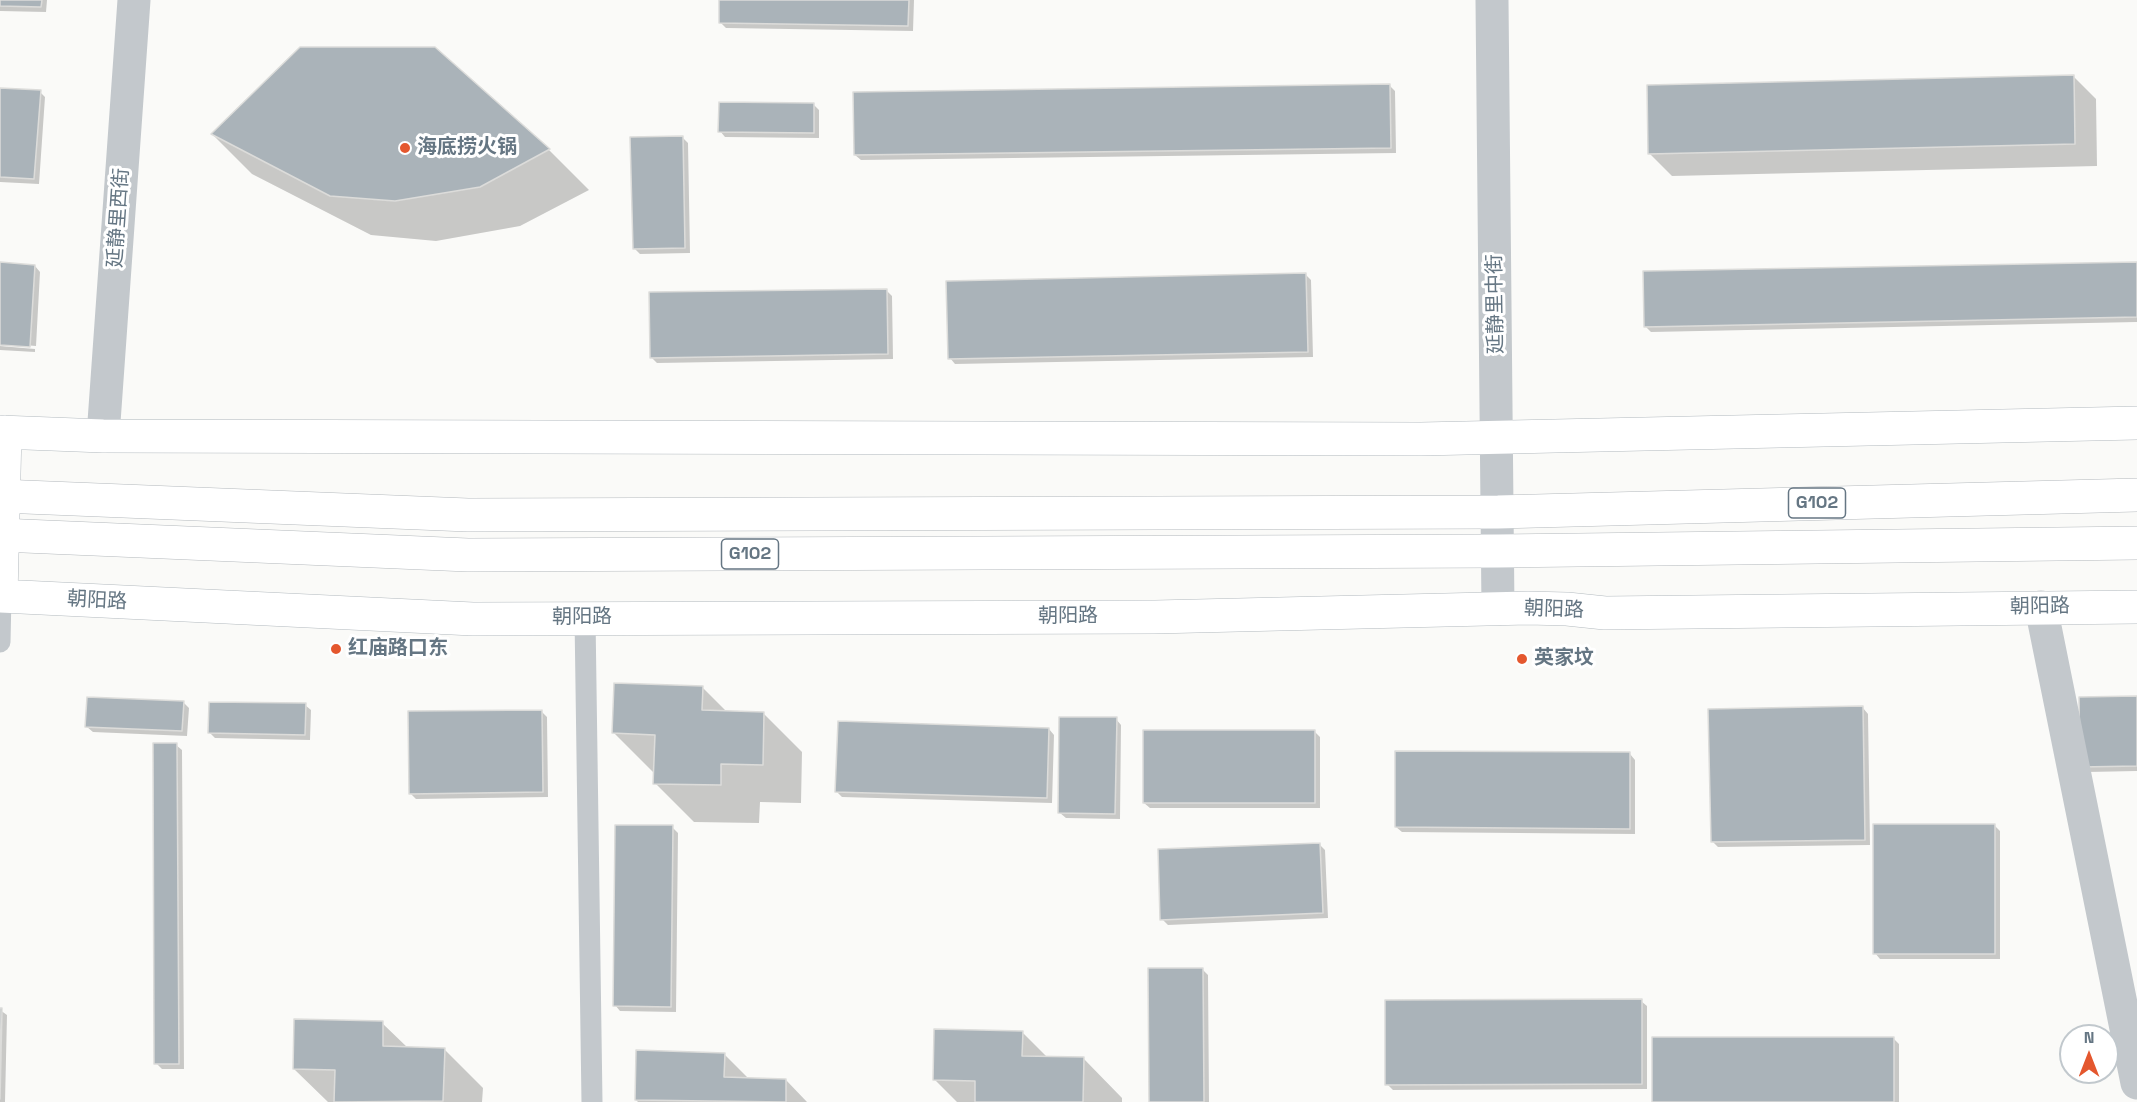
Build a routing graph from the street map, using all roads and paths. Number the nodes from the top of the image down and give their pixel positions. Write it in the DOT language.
graph roads {
  1 [pos="134,0"];
  2 [pos="1492,0"];
  3 [pos="2137,423"];
  4 [pos="2,432"];
  5 [pos="103,436"];
  6 [pos="1498,438"];
  7 [pos="2137,495"];
  8 [pos="1,496"];
  9 [pos="1498,512"];
  10 [pos="1,535"];
  11 [pos="2137,543"];
  12 [pos="1498,550"];
  13 [pos="1,596"];
  14 [pos="2041,607"];
  15 [pos="2137,607"];
  16 [pos="1498,609"];
  17 [pos="585,617"];
  18 [pos="0,642"];
  19 [pos="2137,1083"];
  20 [pos="592,1102"];
  1 -- 5 [label="street, 延静里西街"];
  2 -- 6 [label="street, 延静里中街"];
  3 -- 6 [label="main road"];
  4 -- 5 [label="main road"];
  4 -- 8 [label="main road"];
  5 -- 6 [label="main road"];
  6 -- 9 [label="street, 延静里中街"];
  7 -- 9 [label="main road, G102"];
  8 -- 9 [label="main road, G102"];
  8 -- 10 [label="main road"];
  9 -- 12 [label="street, 延静里中街"];
  10 -- 12 [label="main road, G102"];
  10 -- 13 [label="main road"];
  11 -- 12 [label="main road, G102"];
  12 -- 16 [label="street, 延静里中街"];
  13 -- 17 [label="main road, 朝阳路"];
  13 -- 18 [label="lane"];
  14 -- 15 [label="main road, 朝阳路"];
  14 -- 16 [label="main road, 朝阳路"];
  14 -- 19 [label="street"];
  16 -- 17 [label="main road, 朝阳路"];
  17 -- 20 [label="lane"];
}
